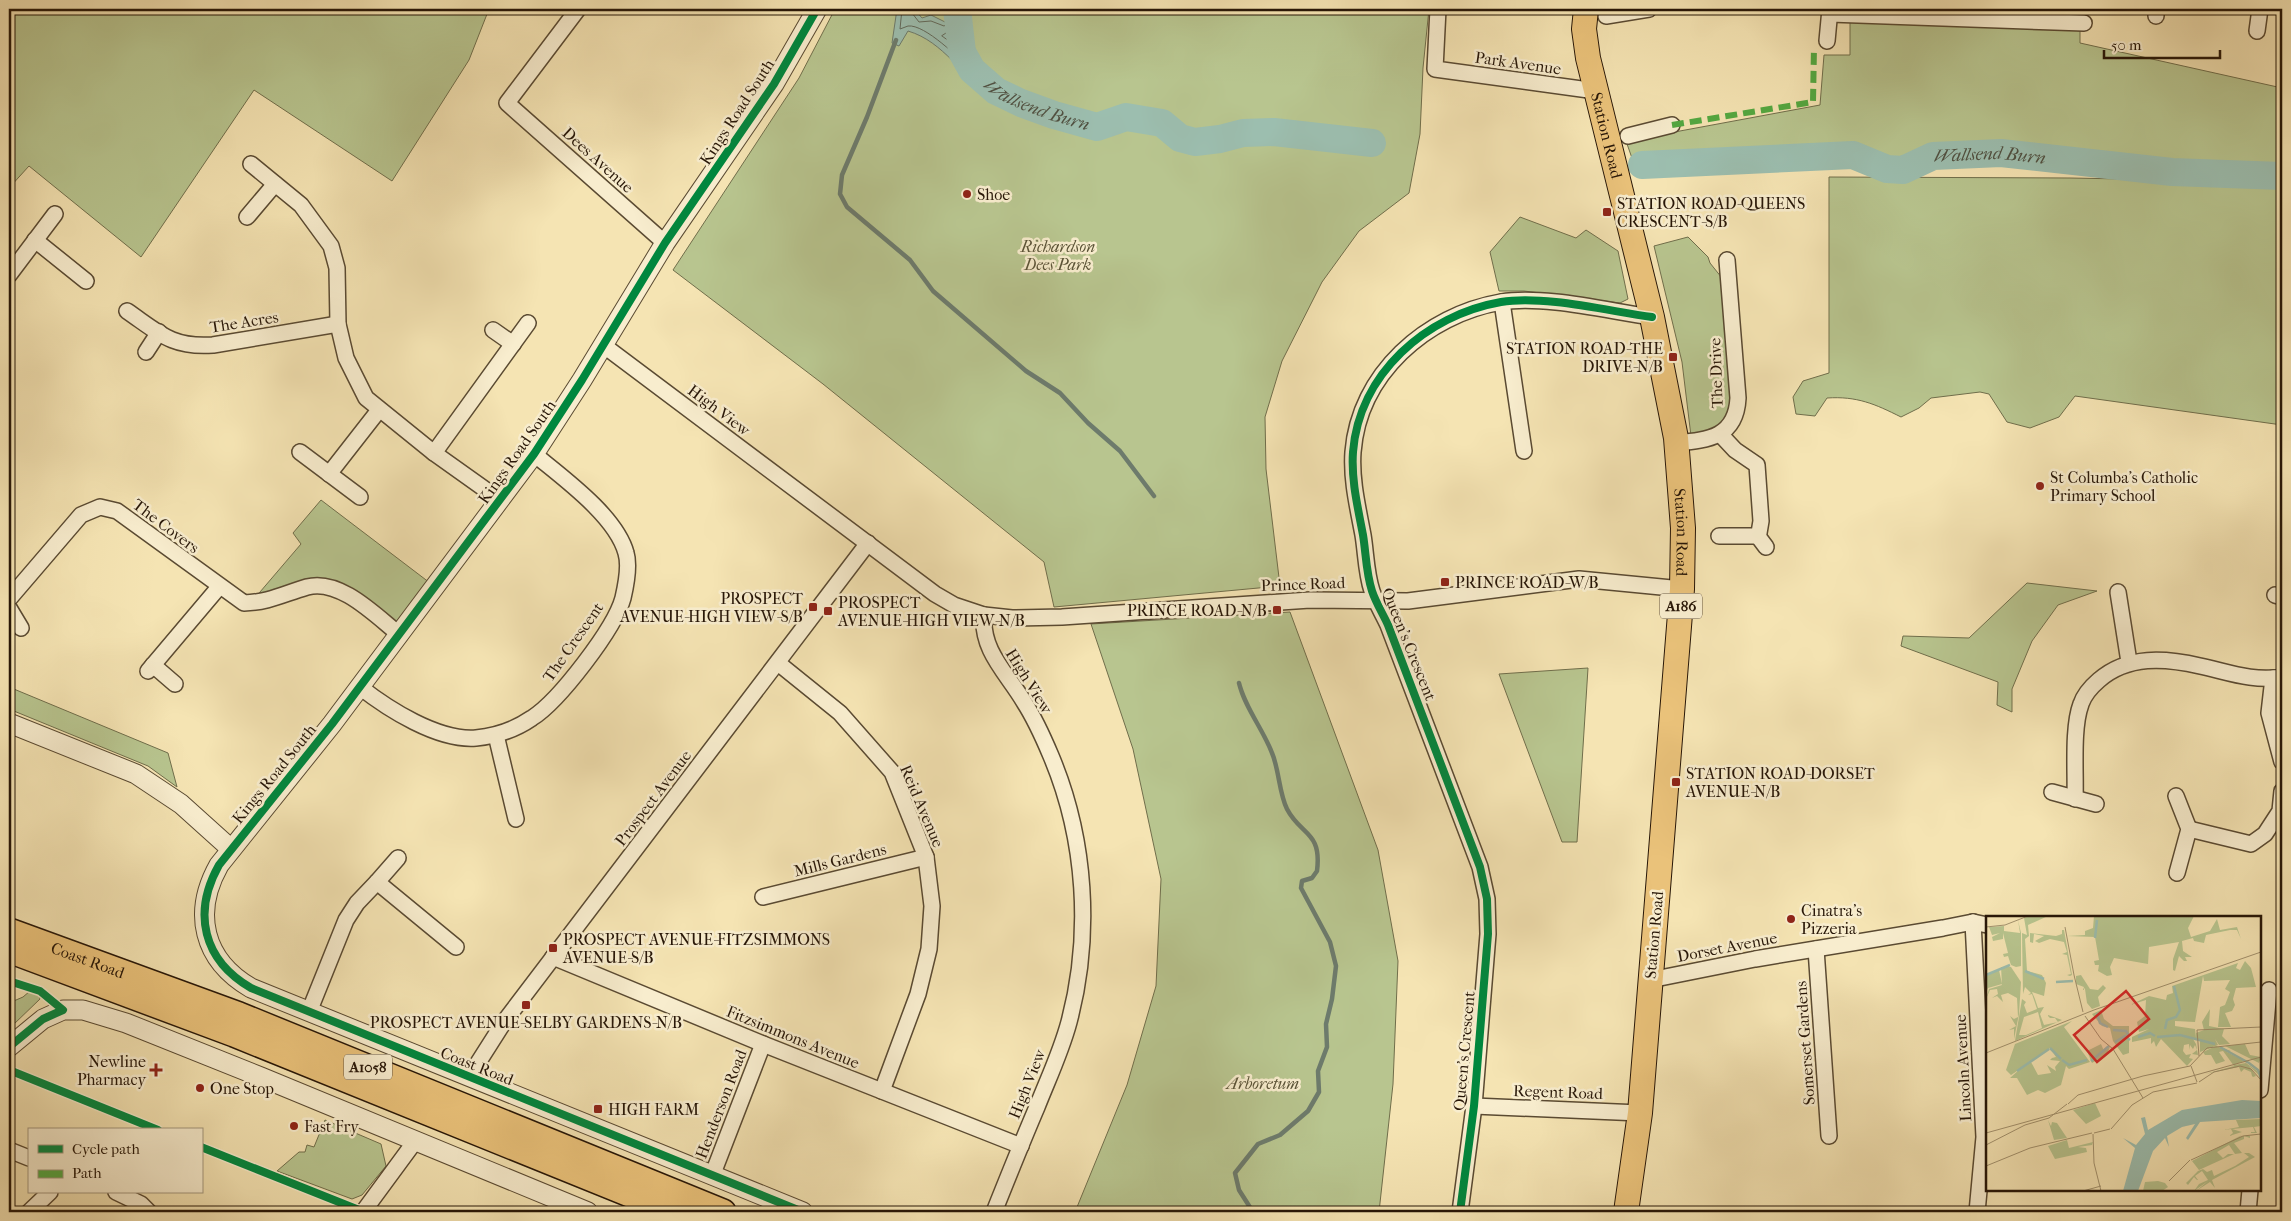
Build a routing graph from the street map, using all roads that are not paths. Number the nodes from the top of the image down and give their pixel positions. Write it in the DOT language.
graph roads {
  1 [pos="578,9"];
  2 [pos="817,9"];
  3 [pos="1438,9"];
  4 [pos="1649,9"];
  5 [pos="2260,9"];
  6 [pos="1830,11"];
  7 [pos="1596,12"];
  8 [pos="2084,23"];
  9 [pos="2257,31"];
  10 [pos="1827,41"];
  11 [pos="1596,91"];
  12 [pos="1672,125"];
  13 [pos="1628,136"];
  14 [pos="251,164"];
  15 [pos="275,184"];
  16 [pos="55,214"];
  17 [pos="247,217"];
  18 [pos="35,240"];
  19 [pos="666,243"];
  20 [pos="1727,260"];
  21 [pos="9,275"];
  22 [pos="86,281"];
  23 [pos="1502,302"];
  24 [pos="127,311"];
  25 [pos="1652,317"];
  26 [pos="528,323"];
  27 [pos="338,324"];
  28 [pos="493,330"];
  29 [pos="159,332"];
  30 [pos="513,344"];
  31 [pos="603,345"];
  32 [pos="146,352"];
  33 [pos="378,410"];
  34 [pos="1720,434"];
  35 [pos="1676,443"];
  36 [pos="1524,451"];
  37 [pos="300,452"];
  38 [pos="434,453"];
  39 [pos="534,454"];
  40 [pos="329,474"];
  41 [pos="360,497"];
  42 [pos="500,500"];
  43 [pos="1719,536"];
  44 [pos="868,543"];
  45 [pos="219,587"];
  46 [pos="1682,589"];
  47 [pos="2118,592"];
  48 [pos="9,599"];
  49 [pos="1377,601"];
  50 [pos="9,608"];
  51 [pos="984,615"];
  52 [pos="21,628"];
  53 [pos="400,634"];
  54 [pos="2129,662"];
  55 [pos="778,663"];
  56 [pos="2278,678"];
  57 [pos="175,684"];
  58 [pos="360,687"];
  59 [pos="9,723"];
  60 [pos="496,735"];
  61 [pos="2282,762"];
  62 [pos="2282,791"];
  63 [pos="2052,792"];
  64 [pos="2176,796"];
  65 [pos="2075,798"];
  66 [pos="2096,804"];
  67 [pos="516,819"];
  68 [pos="2189,829"];
  69 [pos="231,849"];
  70 [pos="926,857"];
  71 [pos="398,858"];
  72 [pos="2177,873"];
  73 [pos="377,882"];
  74 [pos="208,888"];
  75 [pos="763,896"];
  76 [pos="1980,923"];
  77 [pos="9,931"];
  78 [pos="456,947"];
  79 [pos="1816,949"];
  80 [pos="9,950"];
  81 [pos="553,957"];
  82 [pos="1650,980"];
  83 [pos="2270,990"];
  84 [pos="309,1012"];
  85 [pos="763,1044"];
  86 [pos="9,1047"];
  87 [pos="468,1077"];
  88 [pos="2261,1080"];
  89 [pos="882,1091"];
  90 [pos="1474,1106"];
  91 [pos="1640,1113"];
  92 [pos="1829,1136"];
  93 [pos="416,1140"];
  94 [pos="1021,1146"];
  95 [pos="9,1150"];
  96 [pos="28,1158"];
  97 [pos="712,1176"];
  98 [pos="2250,1191"];
  99 [pos="48,1194"];
  100 [pos="120,1194"];
  101 [pos="29,1212"];
  102 [pos="149,1212"];
  103 [pos="363,1212"];
  104 [pos="588,1212"];
  105 [pos="674,1212"];
  106 [pos="723,1212"];
  107 [pos="803,1212"];
  108 [pos="994,1212"];
  109 [pos="1460,1212"];
  110 [pos="1626,1212"];
  111 [pos="1978,1212"];
  112 [pos="2248,1212"];
  1 -- 19 [label="street, Dees Avenue"];
  2 -- 19 [label="street, Kings Road South"];
  3 -- 11 [label="street, Park Avenue"];
  4 -- 7 [label="street"];
  5 -- 9 [label="street"];
  6 -- 8 [label="street"];
  6 -- 10 [label="street"];
  7 -- 11 [label="main road, Station Road / A186"];
  11 -- 25 [label="main road, Station Road / A186"];
  12 -- 13 [label="street"];
  14 -- 15 [label="street"];
  15 -- 17 [label="street"];
  15 -- 27 [label="street"];
  16 -- 18 [label="street"];
  18 -- 21 [label="street"];
  18 -- 22 [label="street"];
  19 -- 31 [label="street, Kings Road South"];
  20 -- 34 [label="street, The Drive"];
  23 -- 25 [label="street, Queen's Crescent"];
  23 -- 36 [label="street"];
  23 -- 49 [label="street, Queen's Crescent"];
  24 -- 29 [label="street, The Acres"];
  25 -- 35 [label="main road, Station Road / A186"];
  26 -- 30 [label="street"];
  27 -- 29 [label="street, The Acres"];
  27 -- 33 [label="street"];
  28 -- 30 [label="street"];
  29 -- 32 [label="street"];
  30 -- 38 [label="street"];
  31 -- 39 [label="street, Kings Road South"];
  31 -- 44 [label="street, High View"];
  33 -- 38 [label="street"];
  33 -- 40 [label="street"];
  34 -- 35 [label="street"];
  34 -- 43 [label="street"];
  35 -- 46 [label="main road, Station Road / A186"];
  37 -- 40 [label="street"];
  38 -- 42 [label="street"];
  39 -- 42 [label="street, Kings Road South"];
  39 -- 60 [label="street, The Crescent"];
  40 -- 41 [label="street"];
  42 -- 53 [label="street, Kings Road South"];
  44 -- 51 [label="street, High View"];
  44 -- 55 [label="street, Prospect Avenue"];
  45 -- 48 [label="street, The Covers"];
  45 -- 53 [label="street, The Covers"];
  45 -- 57 [label="street"];
  46 -- 49 [label="street, Prince Road"];
  46 -- 82 [label="main road, Station Road / A186"];
  47 -- 54 [label="street"];
  49 -- 51 [label="street, Prince Road"];
  49 -- 90 [label="street, Queen's Crescent"];
  50 -- 52 [label="street"];
  51 -- 94 [label="street, High View"];
  53 -- 58 [label="street, Kings Road South"];
  54 -- 56 [label="street"];
  54 -- 65 [label="street"];
  55 -- 70 [label="street, Reid Avenue"];
  55 -- 81 [label="street, Prospect Avenue"];
  56 -- 61 [label="street"];
  58 -- 60 [label="street, The Crescent"];
  58 -- 69 [label="street, Kings Road South"];
  59 -- 69 [label="street"];
  60 -- 67 [label="street"];
  62 -- 68 [label="street"];
  63 -- 65 [label="street"];
  64 -- 68 [label="street"];
  65 -- 66 [label="street"];
  68 -- 72 [label="street"];
  69 -- 74 [label="street, Kings Road South"];
  70 -- 75 [label="street, Mills Gardens"];
  70 -- 89 [label="street, Reid Avenue"];
  71 -- 73 [label="street"];
  73 -- 78 [label="street"];
  73 -- 84 [label="street"];
  74 -- 84 [label="street, Coast Road"];
  76 -- 79 [label="street, Dorset Avenue"];
  76 -- 111 [label="street, Lincoln Avenue"];
  77 -- 106 [label="highway, Coast Road / A1058"];
  79 -- 82 [label="street, Dorset Avenue"];
  79 -- 92 [label="street, Somerset Gardens"];
  80 -- 105 [label="highway, Coast Road / A1058"];
  81 -- 85 [label="street, Fitzsimmons Avenue"];
  81 -- 87 [label="street, Prospect Avenue"];
  82 -- 91 [label="main road, Station Road / A186"];
  83 -- 88 [label="street"];
  84 -- 87 [label="street, Coast Road"];
  85 -- 89 [label="street, Fitzsimmons Avenue"];
  85 -- 97 [label="street, Henderson Road"];
  86 -- 93 [label="street"];
  87 -- 97 [label="street, Coast Road"];
  89 -- 94 [label="street, Fitzsimmons Avenue"];
  90 -- 91 [label="street, Regent Road"];
  90 -- 109 [label="street, Queen's Crescent"];
  91 -- 110 [label="main road, Station Road / A186"];
  93 -- 103 [label="street"];
  93 -- 104 [label="street"];
  94 -- 108 [label="street, High View"];
  95 -- 96 [label="street"];
  97 -- 107 [label="street, Coast Road"];
  98 -- 112 [label="street"];
  99 -- 101 [label="street"];
  100 -- 102 [label="street"];
}
